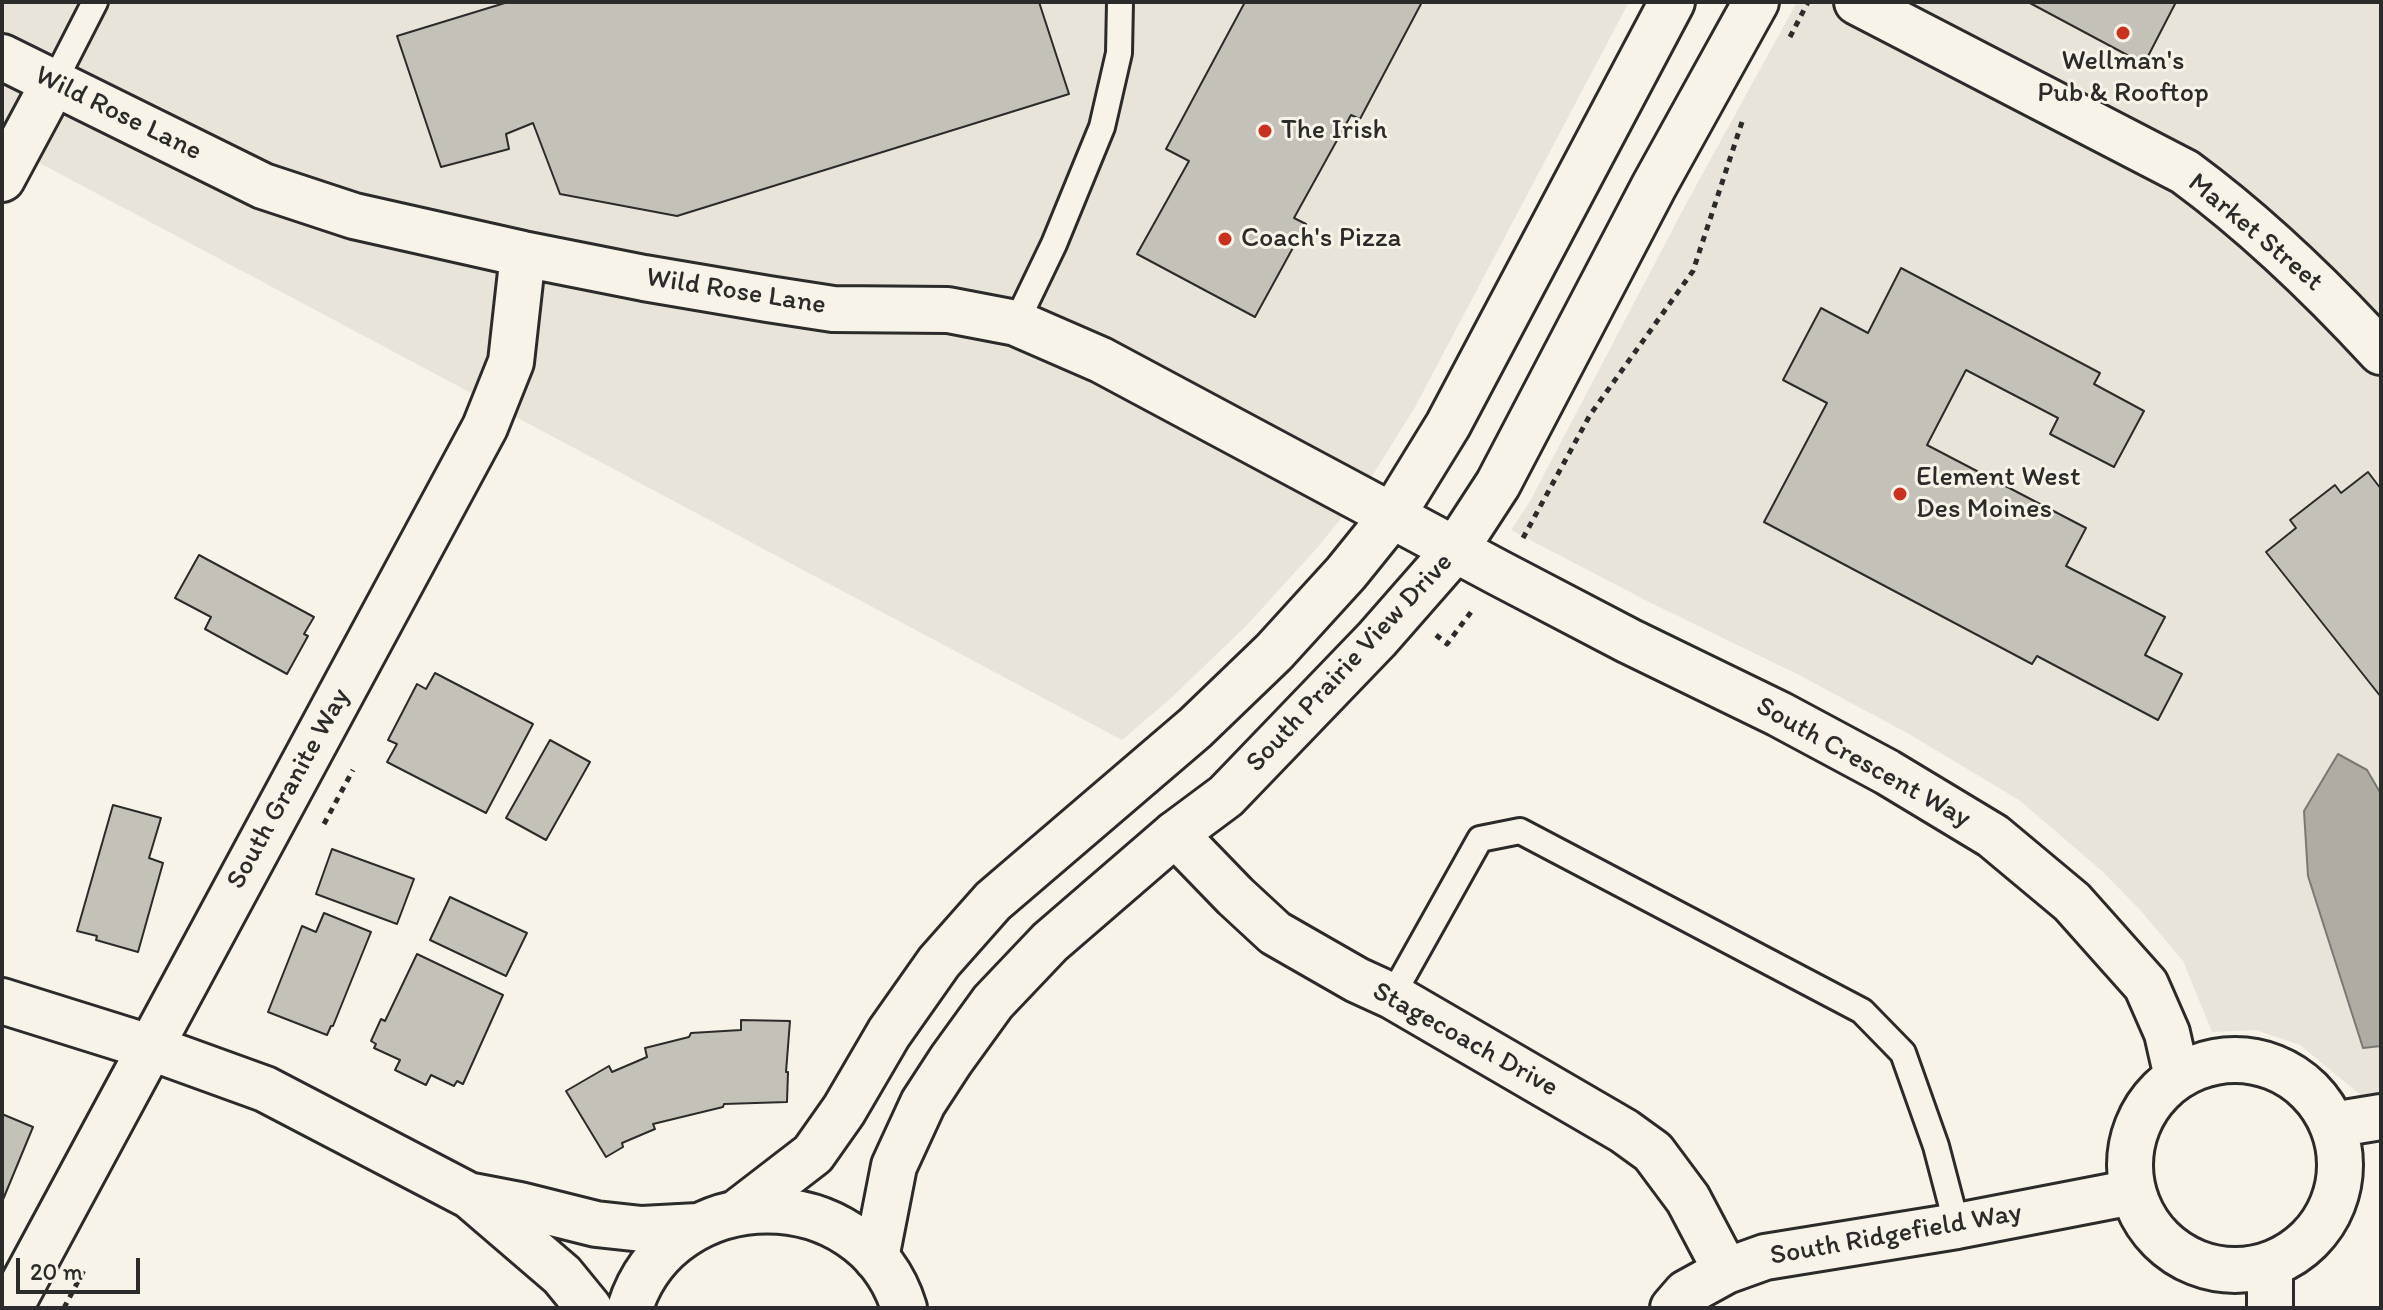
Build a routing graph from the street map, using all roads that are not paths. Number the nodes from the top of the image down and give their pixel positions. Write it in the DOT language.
graph roads {
  1 [pos="95,2"];
  2 [pos="1120,2"];
  3 [pos="1672,2"];
  4 [pos="1756,2"];
  5 [pos="1857,2"];
  6 [pos="2,57"];
  7 [pos="53,84"];
  8 [pos="2,179"];
  9 [pos="523,254"];
  10 [pos="1016,323"];
  11 [pos="2381,352"];
  12 [pos="1392,516"];
  13 [pos="1455,550"];
  14 [pos="1175,834"];
  15 [pos="1392,996"];
  16 [pos="2,1001"];
  17 [pos="149,1047"];
  18 [pos="2177,1077"];
  19 [pos="2381,1117"];
  20 [pos="2332,1125"];
  21 [pos="2133,1192"];
  22 [pos="470,1196"];
  23 [pos="739,1211"];
  24 [pos="698,1226"];
  25 [pos="1957,1226"];
  26 [pos="876,1258"];
  27 [pos="1726,1271"];
  28 [pos="2266,1288"];
  29 [pos="26,1301"];
  30 [pos="589,1308"];
  31 [pos="630,1308"];
  32 [pos="904,1308"];
  33 [pos="1673,1308"];
  1 -- 7 [label="lane"];
  2 -- 10 [label="lane"];
  3 -- 12 [label="street"];
  4 -- 13 [label="street, South Prairie View Drive"];
  5 -- 11 [label="street, Market Street"];
  6 -- 7 [label="street, Wild Rose Lane"];
  7 -- 8 [label="street"];
  7 -- 9 [label="street, Wild Rose Lane"];
  9 -- 10 [label="street, Wild Rose Lane"];
  9 -- 17 [label="street, South Granite Way"];
  10 -- 12 [label="street, Wild Rose Lane"];
  12 -- 13 [label="street, Wild Rose Lane"];
  12 -- 23 [label="street"];
  13 -- 14 [label="street, South Prairie View Drive"];
  13 -- 18 [label="street, South Crescent Way"];
  14 -- 15 [label="street, Stagecoach Drive"];
  14 -- 26 [label="street, South Prairie View Drive"];
  15 -- 25 [label="lane"];
  15 -- 27 [label="street, Stagecoach Drive"];
  16 -- 17 [label="street"];
  17 -- 22 [label="street"];
  17 -- 29 [label="street, South Granite Way"];
  18 -- 20 [label="street"];
  18 -- 21 [label="street"];
  19 -- 20 [label="street"];
  20 -- 28 [label="street"];
  21 -- 25 [label="street, South Ridgefield Way"];
  21 -- 28 [label="street"];
  22 -- 24 [label="street"];
  22 -- 30 [label="street"];
  23 -- 24 [label="street"];
  23 -- 26 [label="street"];
  24 -- 31 [label="street"];
  25 -- 27 [label="street, South Ridgefield Way"];
  26 -- 32 [label="street"];
  27 -- 33 [label="street, South Ridgefield Way"];
}
